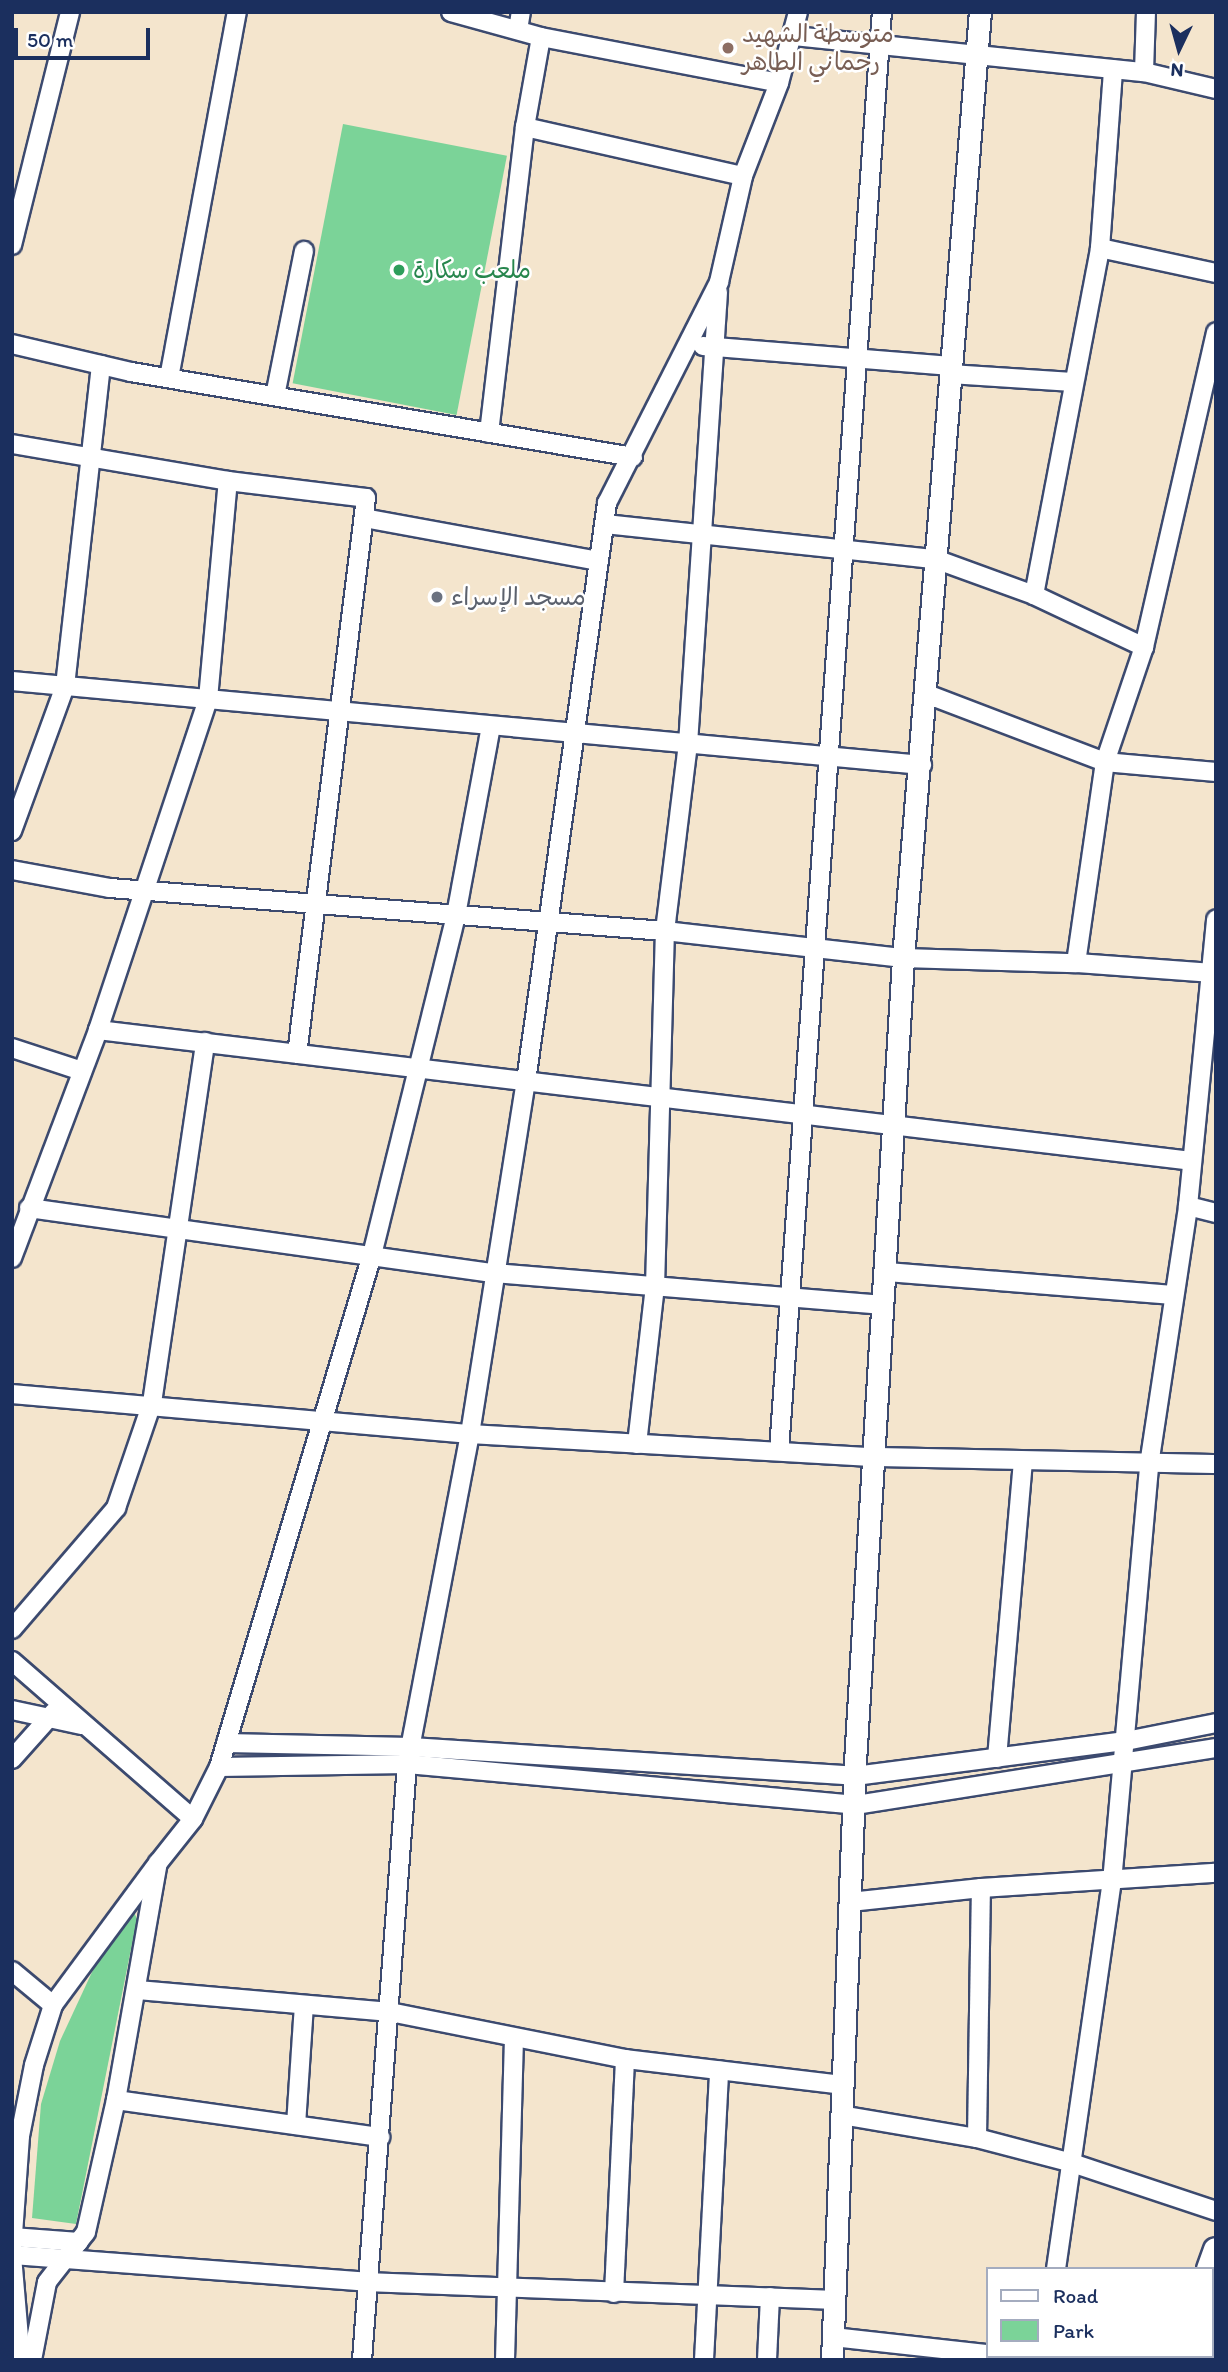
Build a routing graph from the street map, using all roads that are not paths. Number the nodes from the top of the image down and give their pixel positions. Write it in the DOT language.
graph roads {
  1 [pos="70,12"];
  2 [pos="237,12"];
  3 [pos="452,12"];
  4 [pos="521,12"];
  5 [pos="798,12"];
  6 [pos="882,12"];
  7 [pos="980,12"];
  8 [pos="1146,12"];
  9 [pos="517,30"];
  10 [pos="794,36"];
  11 [pos="541,37"];
  12 [pos="880,45"];
  13 [pos="977,55"];
  14 [pos="1113,69"];
  15 [pos="1144,72"];
  16 [pos="779,83"];
  17 [pos="1216,89"];
  18 [pos="525,127"];
  19 [pos="743,176"];
  20 [pos="12,245"];
  21 [pos="1100,247"];
  22 [pos="304,251"];
  23 [pos="1216,273"];
  24 [pos="719,282"];
  25 [pos="1216,332"];
  26 [pos="12,344"];
  27 [pos="688,345"];
  28 [pos="714,347"];
  29 [pos="858,359"];
  30 [pos="100,365"];
  31 [pos="951,370"];
  32 [pos="169,378"];
  33 [pos="1073,382"];
  34 [pos="275,396"];
  35 [pos="1207,406"];
  36 [pos="489,433"];
  37 [pos="12,444"];
  38 [pos="90,457"];
  39 [pos="633,457"];
  40 [pos="228,481"];
  41 [pos="364,518"];
  42 [pos="605,524"];
  43 [pos="702,535"];
  44 [pos="844,550"];
  45 [pos="935,559"];
  46 [pos="599,561"];
  47 [pos="1034,595"];
  48 [pos="1144,647"];
  49 [pos="12,681"];
  50 [pos="65,686"];
  51 [pos="924,693"];
  52 [pos="208,699"];
  53 [pos="340,711"];
  54 [pos="491,726"];
  55 [pos="574,733"];
  56 [pos="688,744"];
  57 [pos="829,757"];
  58 [pos="1105,762"];
  59 [pos="922,765"];
  60 [pos="1216,772"];
  61 [pos="12,831"];
  62 [pos="12,870"];
  63 [pos="146,891"];
  64 [pos="314,904"];
  65 [pos="456,915"];
  66 [pos="1216,919"];
  67 [pos="546,921"];
  68 [pos="664,931"];
  69 [pos="816,947"];
  70 [pos="903,958"];
  71 [pos="1076,964"];
  72 [pos="1211,973"];
  73 [pos="98,1030"];
  74 [pos="205,1042"];
  75 [pos="12,1048"];
  76 [pos="297,1054"];
  77 [pos="419,1068"];
  78 [pos="82,1071"];
  79 [pos="526,1081"];
  80 [pos="662,1097"];
  81 [pos="803,1114"];
  82 [pos="896,1125"];
  83 [pos="1191,1161"];
  84 [pos="1188,1206"];
  85 [pos="1216,1213"];
  86 [pos="21,1218"];
  87 [pos="174,1228"];
  88 [pos="372,1255"];
  89 [pos="12,1258"];
  90 [pos="887,1272"];
  91 [pos="494,1273"];
  92 [pos="654,1287"];
  93 [pos="1173,1295"];
  94 [pos="789,1297"];
  95 [pos="884,1305"];
  96 [pos="12,1394"];
  97 [pos="152,1404"];
  98 [pos="324,1422"];
  99 [pos="470,1434"];
  100 [pos="637,1444"];
  101 [pos="779,1451"];
  102 [pos="875,1457"];
  103 [pos="1023,1461"];
  104 [pos="1216,1464"];
  105 [pos="1149,1465"];
  106 [pos="12,1629"];
  107 [pos="12,1661"];
  108 [pos="12,1710"];
  109 [pos="55,1710"];
  110 [pos="1216,1723"];
  111 [pos="1126,1741"];
  112 [pos="226,1743"];
  113 [pos="1216,1748"];
  114 [pos="409,1755"];
  115 [pos="997,1758"];
  116 [pos="12,1759"];
  117 [pos="1124,1763"];
  118 [pos="219,1767"];
  119 [pos="855,1776"];
  120 [pos="856,1805"];
  121 [pos="193,1819"];
  122 [pos="158,1863"];
  123 [pos="1216,1873"];
  124 [pos="1112,1882"];
  125 [pos="981,1888"];
  126 [pos="850,1902"];
  127 [pos="12,1970"];
  128 [pos="138,1990"];
  129 [pos="53,2005"];
  130 [pos="304,2005"];
  131 [pos="390,2012"];
  132 [pos="514,2039"];
  133 [pos="625,2060"];
  134 [pos="719,2070"];
  135 [pos="843,2085"];
  136 [pos="116,2099"];
  137 [pos="841,2115"];
  138 [pos="296,2125"];
  139 [pos="380,2137"];
  140 [pos="976,2138"];
  141 [pos="1072,2163"];
  142 [pos="1216,2211"];
  143 [pos="12,2237"];
  144 [pos="12,2248"];
  145 [pos="73,2250"];
  146 [pos="1216,2250"];
  147 [pos="12,2256"];
  148 [pos="1056,2267"];
  149 [pos="1210,2267"];
  150 [pos="368,2283"];
  151 [pos="506,2287"];
  152 [pos="614,2293"];
  153 [pos="709,2293"];
  154 [pos="770,2297"];
  155 [pos="834,2300"];
  156 [pos="833,2337"];
  157 [pos="937,2354"];
  158 [pos="986,2354"];
  159 [pos="22,2360"];
  160 [pos="32,2360"];
  161 [pos="362,2360"];
  162 [pos="505,2360"];
  163 [pos="704,2360"];
  164 [pos="767,2360"];
  165 [pos="832,2360"];
  1 -- 20 [label="street"];
  2 -- 32 [label="street"];
  3 -- 9 [label="street"];
  4 -- 9 [label="street"];
  5 -- 10 [label="street"];
  6 -- 12 [label="street"];
  7 -- 13 [label="street"];
  8 -- 15 [label="street"];
  9 -- 11 [label="street"];
  10 -- 12 [label="street"];
  10 -- 16 [label="street"];
  11 -- 16 [label="street"];
  11 -- 18 [label="street"];
  12 -- 13 [label="street"];
  12 -- 29 [label="street"];
  13 -- 14 [label="street"];
  13 -- 31 [label="street"];
  14 -- 15 [label="street"];
  14 -- 21 [label="street"];
  15 -- 17 [label="street"];
  16 -- 19 [label="street"];
  18 -- 19 [label="street"];
  18 -- 36 [label="street"];
  19 -- 24 [label="street"];
  21 -- 23 [label="street"];
  21 -- 33 [label="street"];
  22 -- 34 [label="street"];
  24 -- 27 [label="street"];
  24 -- 28 [label="street"];
  25 -- 35 [label="street"];
  26 -- 30 [label="street"];
  27 -- 28 [label="street"];
  27 -- 39 [label="street"];
  28 -- 29 [label="street"];
  28 -- 43 [label="street"];
  29 -- 31 [label="street"];
  29 -- 44 [label="street"];
  30 -- 32 [label="street"];
  30 -- 38 [label="street"];
  31 -- 33 [label="street"];
  31 -- 45 [label="street"];
  32 -- 34 [label="street"];
  33 -- 47 [label="street"];
  34 -- 36 [label="street"];
  35 -- 48 [label="street"];
  36 -- 39 [label="street"];
  37 -- 38 [label="street"];
  38 -- 40 [label="street"];
  38 -- 50 [label="street"];
  39 -- 42 [label="street"];
  40 -- 41 [label="street"];
  40 -- 52 [label="street"];
  41 -- 46 [label="street"];
  41 -- 53 [label="street"];
  42 -- 43 [label="street"];
  42 -- 46 [label="street"];
  43 -- 44 [label="street"];
  43 -- 56 [label="street"];
  44 -- 45 [label="street"];
  44 -- 57 [label="street"];
  45 -- 47 [label="street"];
  45 -- 51 [label="street"];
  46 -- 55 [label="street"];
  47 -- 48 [label="street"];
  48 -- 58 [label="street"];
  49 -- 50 [label="street"];
  50 -- 52 [label="street"];
  50 -- 61 [label="street"];
  51 -- 58 [label="street"];
  51 -- 59 [label="street"];
  52 -- 53 [label="street"];
  52 -- 63 [label="street"];
  53 -- 54 [label="street"];
  53 -- 64 [label="street"];
  54 -- 55 [label="street"];
  54 -- 65 [label="street"];
  55 -- 56 [label="street"];
  55 -- 67 [label="street"];
  56 -- 57 [label="street"];
  56 -- 68 [label="street"];
  57 -- 59 [label="street"];
  57 -- 69 [label="street"];
  58 -- 60 [label="street"];
  58 -- 71 [label="street"];
  59 -- 70 [label="street"];
  62 -- 63 [label="street"];
  63 -- 64 [label="street"];
  63 -- 73 [label="street"];
  64 -- 65 [label="street"];
  64 -- 76 [label="street"];
  65 -- 67 [label="street"];
  65 -- 77 [label="street"];
  66 -- 72 [label="street"];
  67 -- 68 [label="street"];
  67 -- 79 [label="street"];
  68 -- 69 [label="street"];
  68 -- 80 [label="street"];
  69 -- 70 [label="street"];
  69 -- 81 [label="street"];
  70 -- 71 [label="street"];
  70 -- 82 [label="street"];
  71 -- 72 [label="street"];
  72 -- 83 [label="street"];
  73 -- 74 [label="street"];
  73 -- 78 [label="street"];
  74 -- 76 [label="street"];
  74 -- 87 [label="street"];
  75 -- 78 [label="street"];
  76 -- 77 [label="street"];
  77 -- 79 [label="street"];
  77 -- 88 [label="street"];
  78 -- 86 [label="street"];
  79 -- 80 [label="street"];
  79 -- 91 [label="street"];
  80 -- 81 [label="street"];
  80 -- 92 [label="street"];
  81 -- 82 [label="street"];
  81 -- 94 [label="street"];
  82 -- 83 [label="street"];
  82 -- 90 [label="street"];
  83 -- 84 [label="street"];
  84 -- 85 [label="street"];
  84 -- 93 [label="street"];
  86 -- 87 [label="street"];
  86 -- 89 [label="street"];
  87 -- 88 [label="street"];
  87 -- 97 [label="street"];
  88 -- 91 [label="street"];
  88 -- 98 [label="street"];
  90 -- 93 [label="street"];
  90 -- 95 [label="street"];
  91 -- 92 [label="street"];
  91 -- 99 [label="street"];
  92 -- 94 [label="street"];
  92 -- 100 [label="street"];
  93 -- 105 [label="street"];
  94 -- 95 [label="street"];
  94 -- 101 [label="street"];
  95 -- 102 [label="street"];
  96 -- 97 [label="street"];
  97 -- 98 [label="street"];
  97 -- 106 [label="street"];
  98 -- 99 [label="street"];
  98 -- 112 [label="street"];
  99 -- 100 [label="street"];
  99 -- 114 [label="street"];
  100 -- 101 [label="street"];
  101 -- 102 [label="street"];
  102 -- 103 [label="street"];
  102 -- 119 [label="street"];
  103 -- 105 [label="street"];
  103 -- 115 [label="street"];
  104 -- 105 [label="street"];
  105 -- 111 [label="street"];
  107 -- 109 [label="street"];
  108 -- 109 [label="street"];
  109 -- 116 [label="street"];
  109 -- 121 [label="street"];
  110 -- 111 [label="street"];
  111 -- 115 [label="street"];
  111 -- 117 [label="street"];
  112 -- 114 [label="street"];
  112 -- 118 [label="street"];
  113 -- 117 [label="street"];
  114 -- 118 [label="street"];
  114 -- 119 [label="street"];
  114 -- 120 [label="street"];
  114 -- 131 [label="street"];
  115 -- 119 [label="street"];
  117 -- 120 [label="street"];
  117 -- 124 [label="street"];
  118 -- 121 [label="street"];
  119 -- 120 [label="street"];
  120 -- 126 [label="street"];
  121 -- 122 [label="street"];
  122 -- 128 [label="street"];
  122 -- 129 [label="street"];
  123 -- 124 [label="street"];
  124 -- 125 [label="street"];
  124 -- 141 [label="street"];
  125 -- 126 [label="street"];
  125 -- 140 [label="street"];
  126 -- 135 [label="street"];
  127 -- 129 [label="street"];
  128 -- 130 [label="street"];
  128 -- 136 [label="street"];
  129 -- 143 [label="street"];
  130 -- 131 [label="street"];
  130 -- 138 [label="street"];
  131 -- 132 [label="street"];
  131 -- 139 [label="street"];
  132 -- 133 [label="street"];
  132 -- 151 [label="street"];
  133 -- 134 [label="street"];
  133 -- 152 [label="street"];
  134 -- 135 [label="street"];
  134 -- 153 [label="street"];
  135 -- 137 [label="street"];
  136 -- 138 [label="street"];
  136 -- 145 [label="street"];
  137 -- 140 [label="street"];
  137 -- 155 [label="street"];
  138 -- 139 [label="street"];
  139 -- 150 [label="street"];
  140 -- 141 [label="street"];
  141 -- 142 [label="street"];
  141 -- 148 [label="street"];
  143 -- 144 [label="street"];
  143 -- 145 [label="street"];
  145 -- 147 [label="street"];
  145 -- 150 [label="street"];
  145 -- 160 [label="street"];
  146 -- 149 [label="main road"];
  147 -- 159 [label="street"];
  150 -- 151 [label="street"];
  150 -- 161 [label="street"];
  151 -- 152 [label="street"];
  151 -- 162 [label="street"];
  152 -- 153 [label="street"];
  153 -- 154 [label="street"];
  153 -- 163 [label="street"];
  154 -- 155 [label="street"];
  154 -- 164 [label="street"];
  155 -- 156 [label="street"];
  156 -- 157 [label="street"];
  156 -- 165 [label="street"];
  157 -- 158 [label="street"];
}
